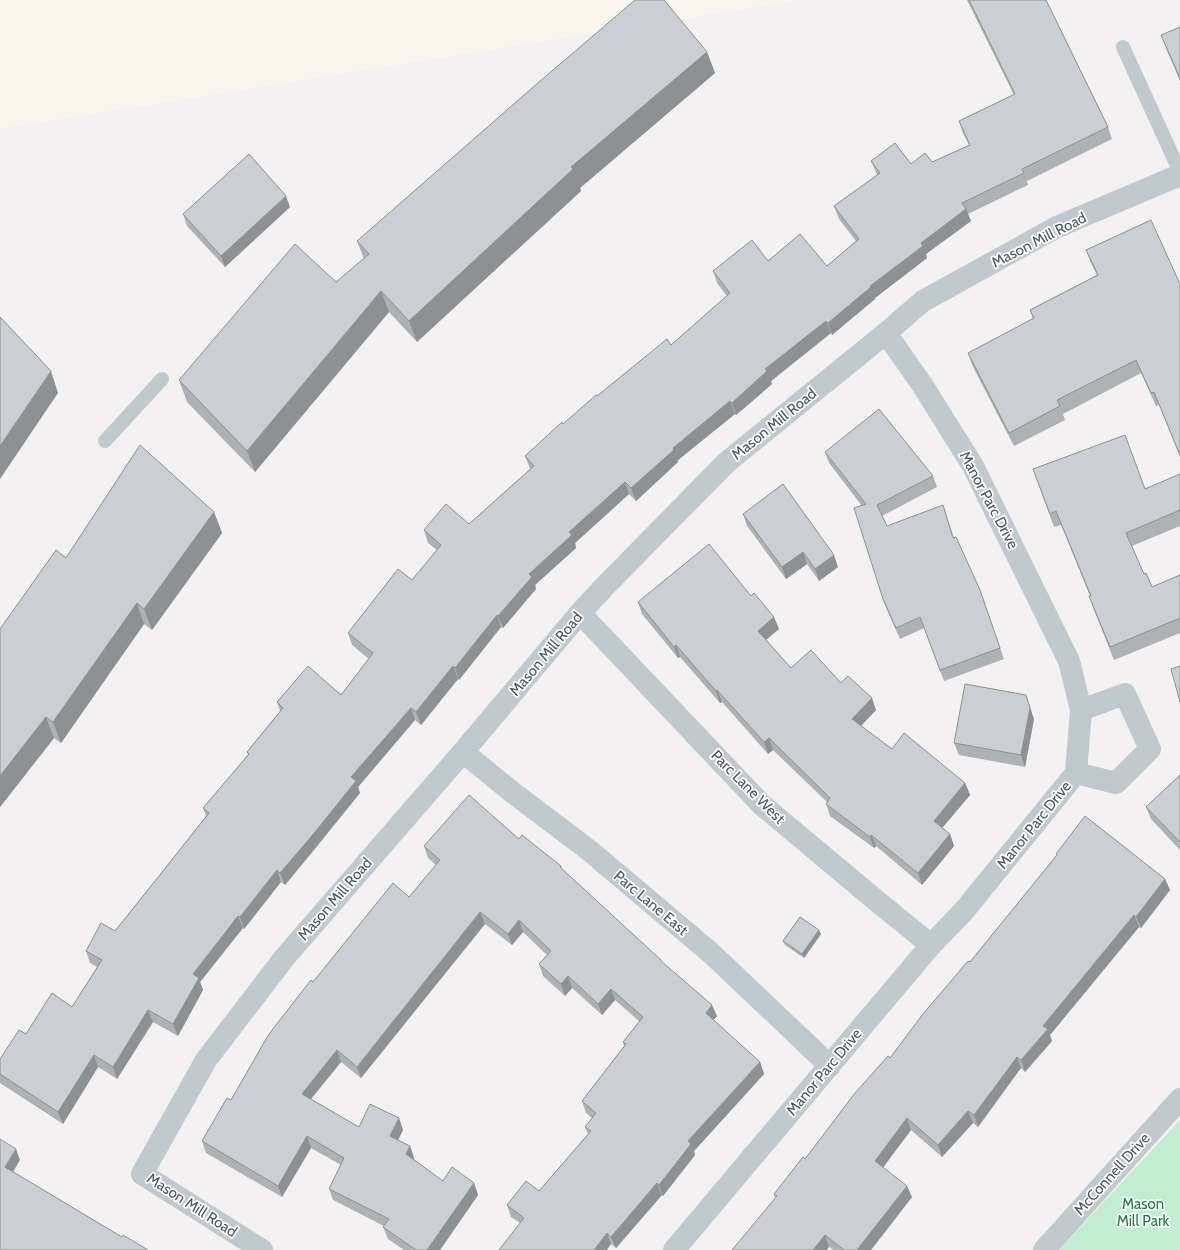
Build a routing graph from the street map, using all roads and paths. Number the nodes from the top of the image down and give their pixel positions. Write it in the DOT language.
graph roads {
  1 [pos="1123,47"];
  2 [pos="1180,174"];
  3 [pos="886,333"];
  4 [pos="162,378"];
  5 [pos="105,441"];
  6 [pos="580,613"];
  7 [pos="1081,710"];
  8 [pos="463,752"];
  9 [pos="1076,773"];
  10 [pos="931,945"];
  11 [pos="830,1066"];
  12 [pos="1180,1098"];
  13 [pos="262,1250"];
  14 [pos="674,1250"];
  15 [pos="1044,1250"];
  1 -- 2 [label="lane"];
  2 -- 3 [label="street, Mason Mill Road"];
  3 -- 6 [label="street, Mason Mill Road"];
  3 -- 7 [label="street, Manor Parc Drive"];
  4 -- 5 [label="lane"];
  6 -- 8 [label="street, Mason Mill Road"];
  6 -- 10 [label="street, Parc Lane West"];
  7 -- 9 [label="street, Manor Parc Drive"];
  7 -- 9 [label="street"];
  8 -- 11 [label="street, Parc Lane East"];
  8 -- 13 [label="street, Mason Mill Road"];
  9 -- 10 [label="street, Manor Parc Drive"];
  10 -- 11 [label="street, Manor Parc Drive"];
  11 -- 14 [label="street, Manor Parc Drive"];
  12 -- 15 [label="street, McConnell Drive"];
}
